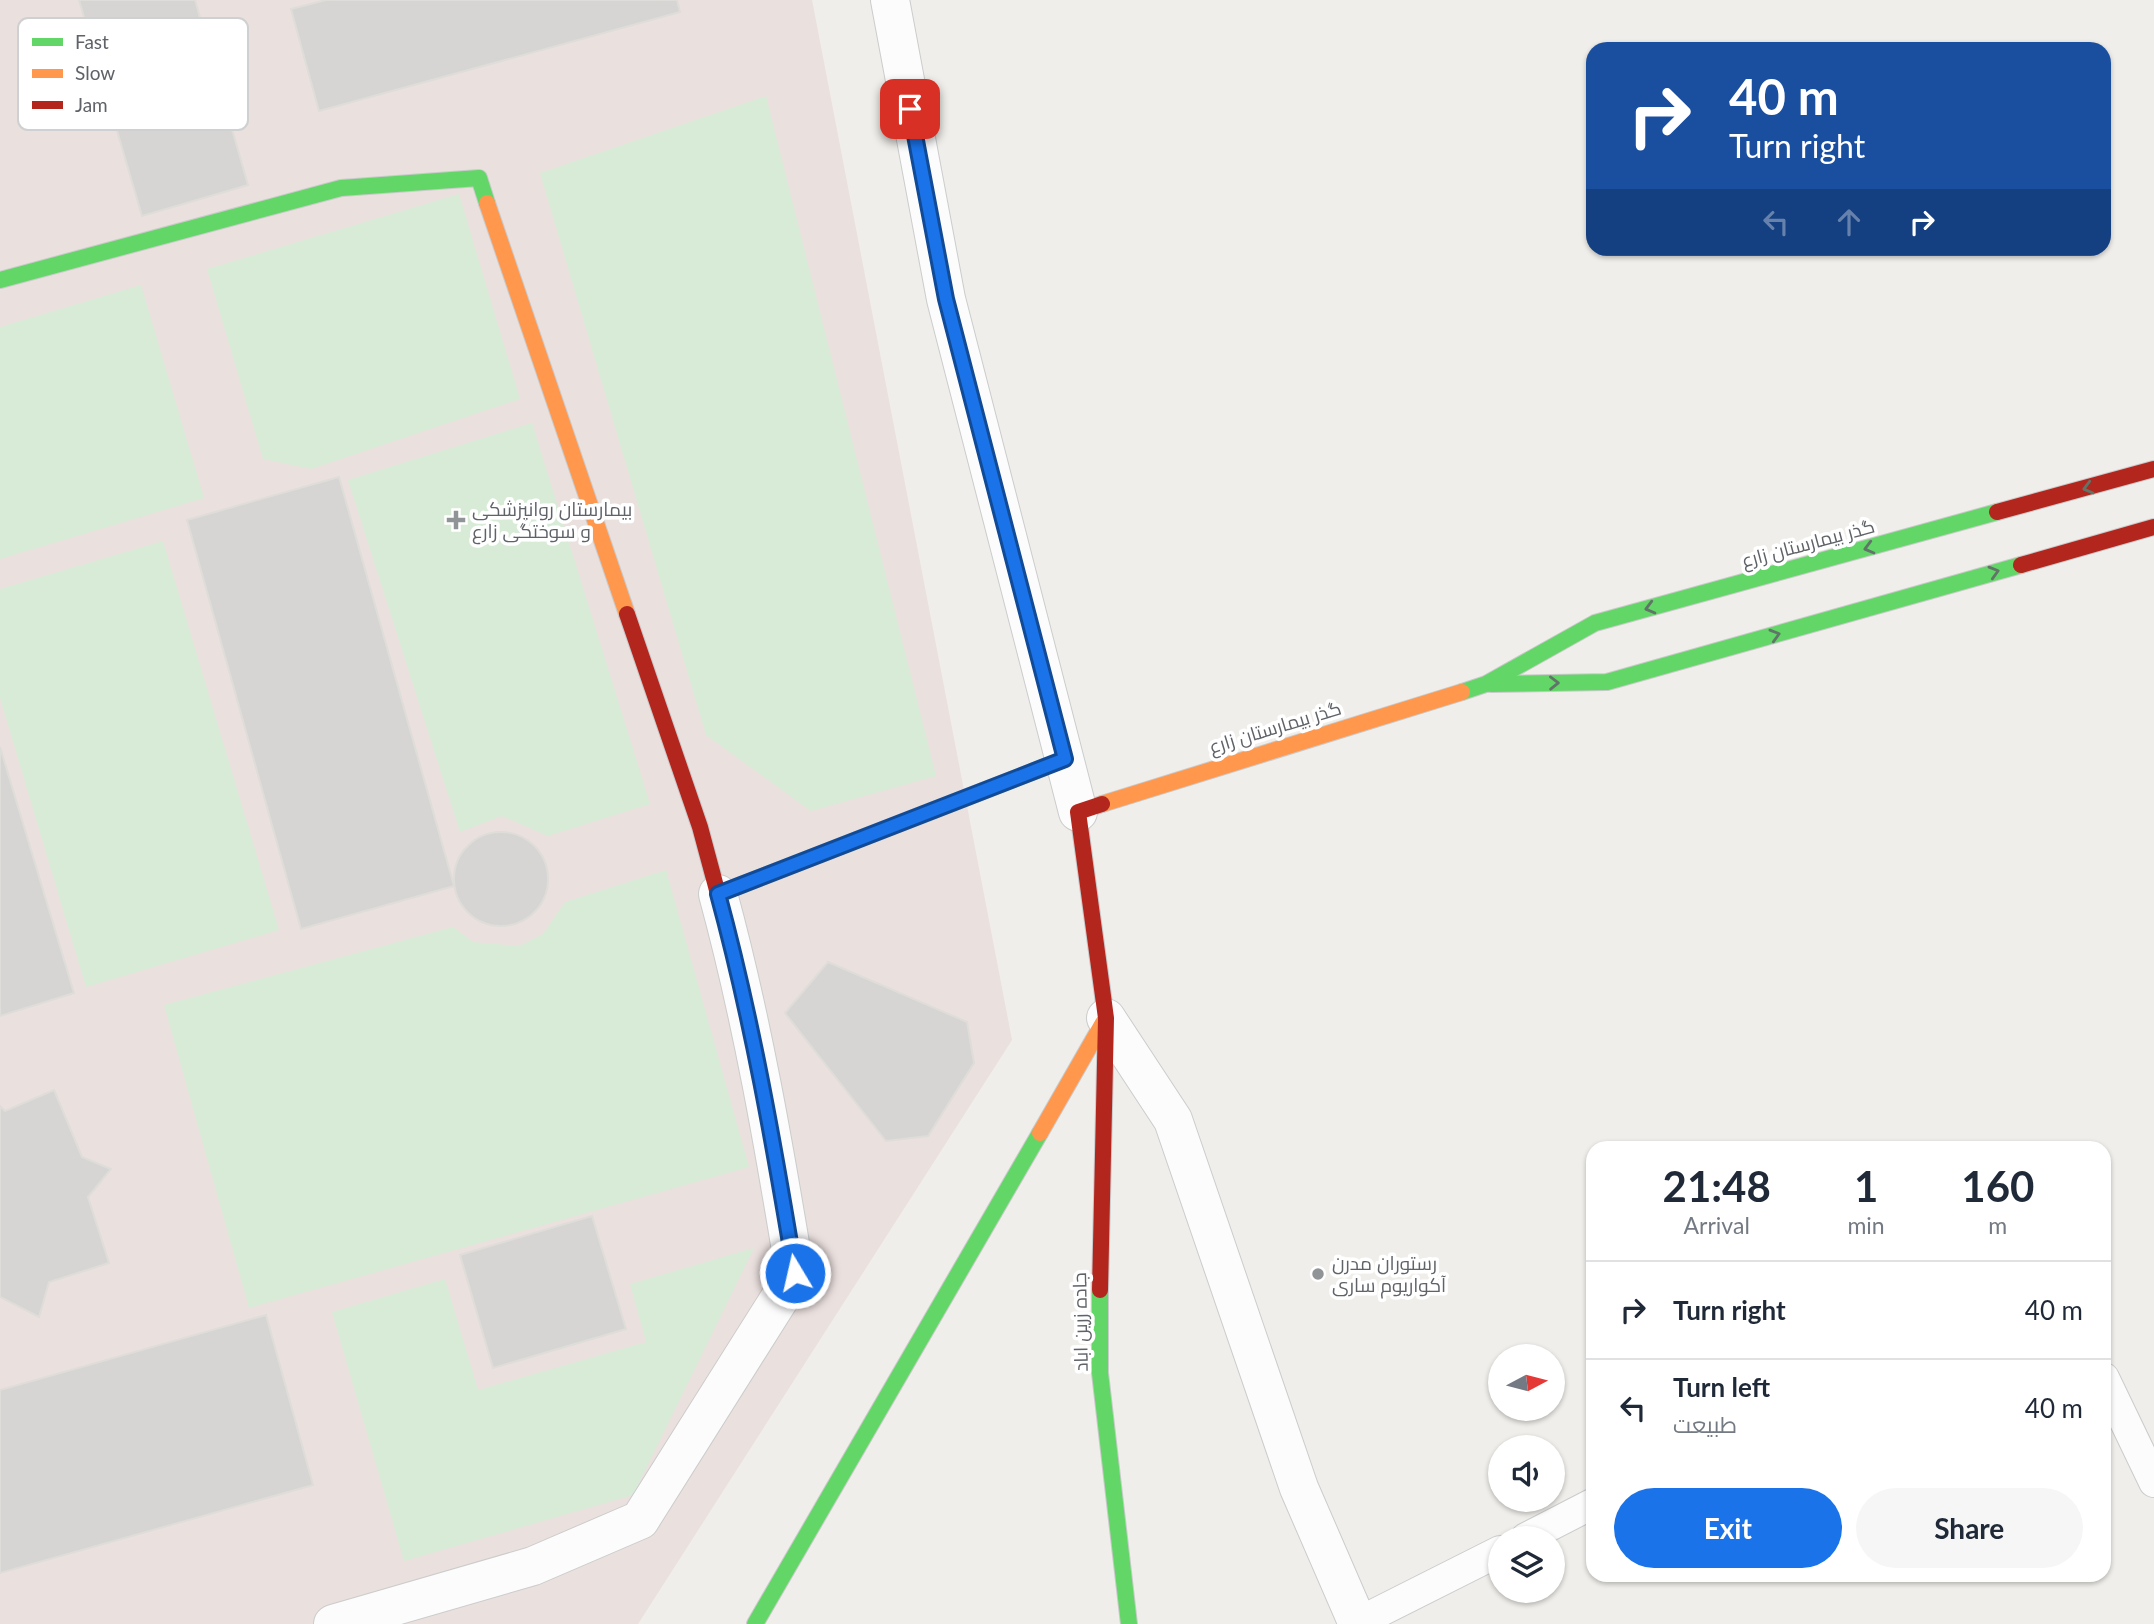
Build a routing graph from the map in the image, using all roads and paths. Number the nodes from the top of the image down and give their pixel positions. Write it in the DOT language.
graph roads {
  1 [pos="890,0"];
  2 [pos="0,280"];
  3 [pos="2154,469"];
  4 [pos="2154,527"];
  5 [pos="1486,684"];
  6 [pos="1065,759"];
  7 [pos="1078,812"];
  8 [pos="718,894"];
  9 [pos="1106,1018"];
  10 [pos="2111,1393"];
  11 [pos="2154,1482"];
  12 [pos="1586,1507"];
  13 [pos="1549,1526"];
  14 [pos="1488,1557"];
  15 [pos="1357,1623"];
  16 [pos="333,1624"];
  17 [pos="755,1624"];
  18 [pos="1129,1624"];
  1 -- 6 [label="street"];
  2 -- 8 [label="street"];
  3 -- 5 [label="street, گذر بیمارستان زارع, one-way"];
  5 -- 4 [label="street, گذر بیمارستان زارع, one-way"];
  5 -- 7 [label="street, گذر بیمارستان زارع"];
  6 -- 7 [label="street"];
  6 -- 8 [label="street"];
  7 -- 9 [label="street, جاده زرین اباد"];
  8 -- 16 [label="street"];
  9 -- 15 [label="street"];
  9 -- 17 [label="street"];
  9 -- 18 [label="street, جاده زرین اباد"];
  10 -- 11 [label="lane"];
  12 -- 13 [label="lane"];
  14 -- 15 [label="lane"];
}
